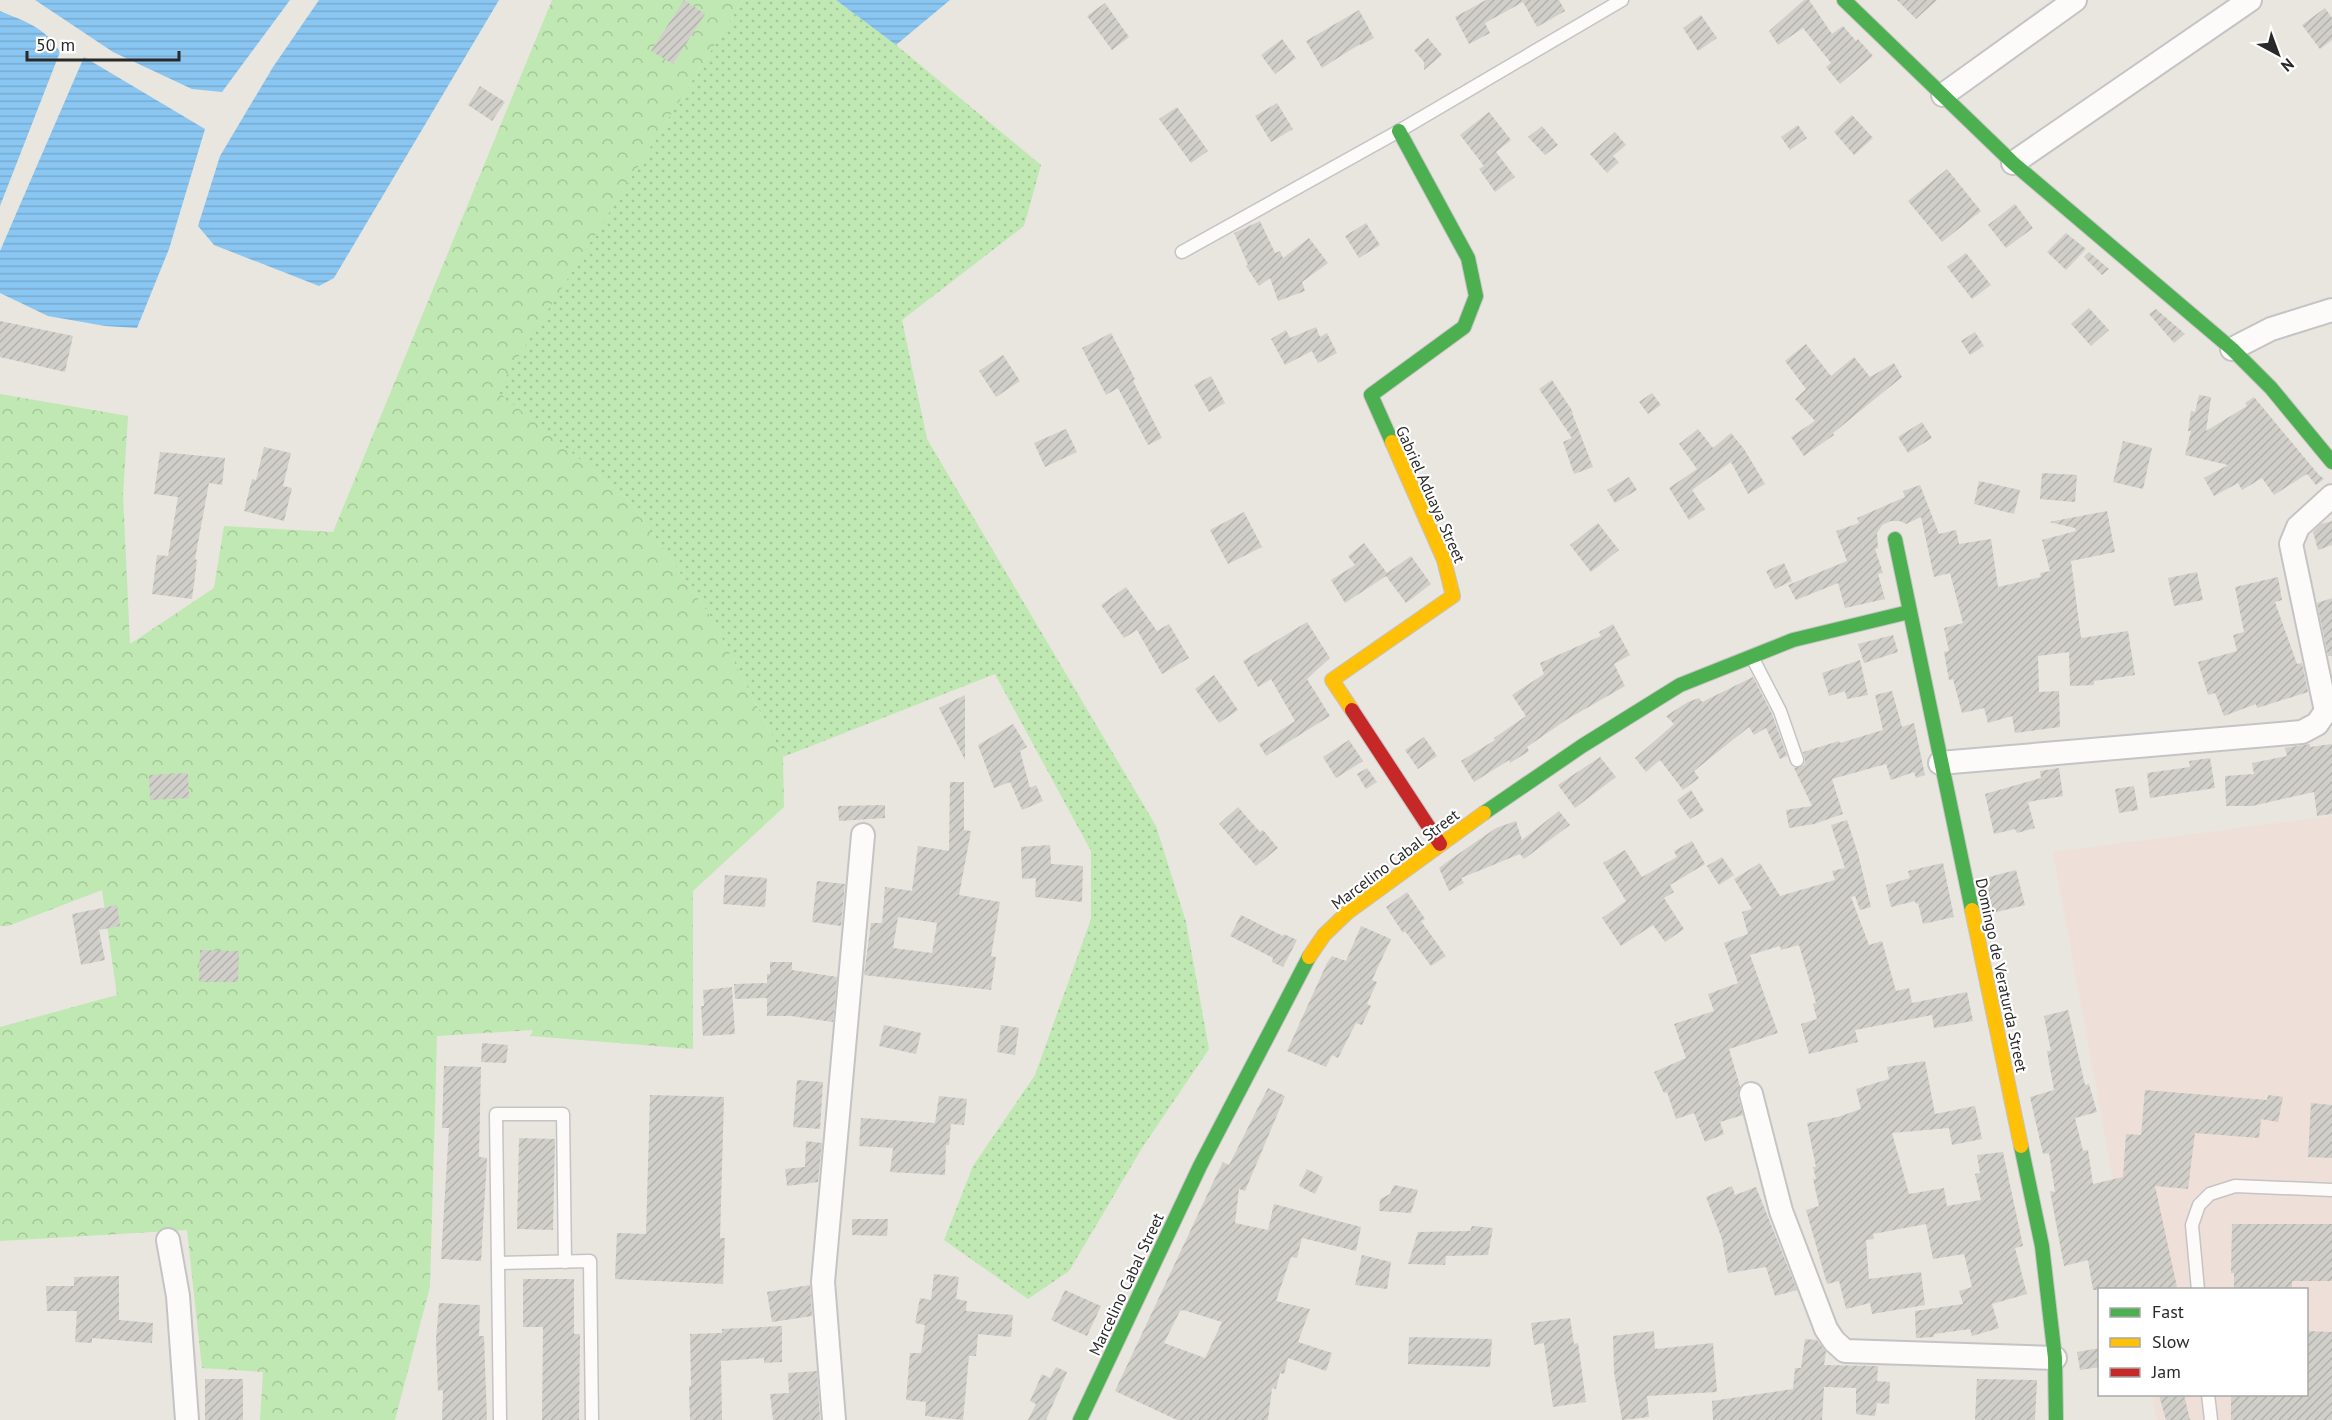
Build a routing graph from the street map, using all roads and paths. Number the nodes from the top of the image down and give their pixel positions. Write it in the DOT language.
graph roads {
  1 [pos="1622,0"];
  2 [pos="1844,0"];
  3 [pos="2075,0"];
  4 [pos="2250,0"];
  5 [pos="1943,95"];
  6 [pos="1399,131"];
  7 [pos="2013,163"];
  8 [pos="1182,252"];
  9 [pos="2332,310"];
  10 [pos="2232,349"];
  11 [pos="2332,462"];
  12 [pos="2332,496"];
  13 [pos="1896,539"];
  14 [pos="1909,612"];
  15 [pos="1751,655"];
  16 [pos="1797,760"];
  17 [pos="1940,763"];
  18 [pos="863,835"];
  19 [pos="1440,844"];
  20 [pos="1751,1094"];
  21 [pos="2332,1190"];
  22 [pos="168,1240"];
  23 [pos="566,1262"];
  24 [pos="498,1263"];
  25 [pos="2198,1288"];
  26 [pos="2055,1358"];
  27 [pos="2208,1396"];
  28 [pos="187,1420"];
  29 [pos="501,1420"];
  30 [pos="591,1420"];
  31 [pos="834,1420"];
  32 [pos="1080,1420"];
  33 [pos="2056,1420"];
  34 [pos="2211,1420"];
  1 -- 6 [label="lane"];
  2 -- 5 [label="street"];
  3 -- 5 [label="street"];
  4 -- 7 [label="street"];
  5 -- 7 [label="street"];
  6 -- 8 [label="lane"];
  6 -- 19 [label="street, Gabriel Aduaya Street"];
  7 -- 10 [label="street"];
  9 -- 10 [label="street"];
  10 -- 11 [label="street"];
  12 -- 17 [label="street"];
  13 -- 14 [label="street, Domingo de Veraturda Street"];
  14 -- 15 [label="street, Marcelino Cabal Street"];
  14 -- 17 [label="street, Domingo de Veraturda Street"];
  15 -- 16 [label="lane"];
  15 -- 19 [label="street, Marcelino Cabal Street"];
  17 -- 26 [label="street, Domingo de Veraturda Street"];
  18 -- 31 [label="street"];
  19 -- 32 [label="street, Marcelino Cabal Street"];
  20 -- 26 [label="street"];
  21 -- 25 [label="lane"];
  22 -- 28 [label="street"];
  23 -- 24 [label="lane"];
  23 -- 24 [label="lane"];
  23 -- 30 [label="lane"];
  24 -- 29 [label="lane"];
  26 -- 33 [label="street, Domingo de Veraturda Street"];
  27 -- 34 [label="lane"];
}
